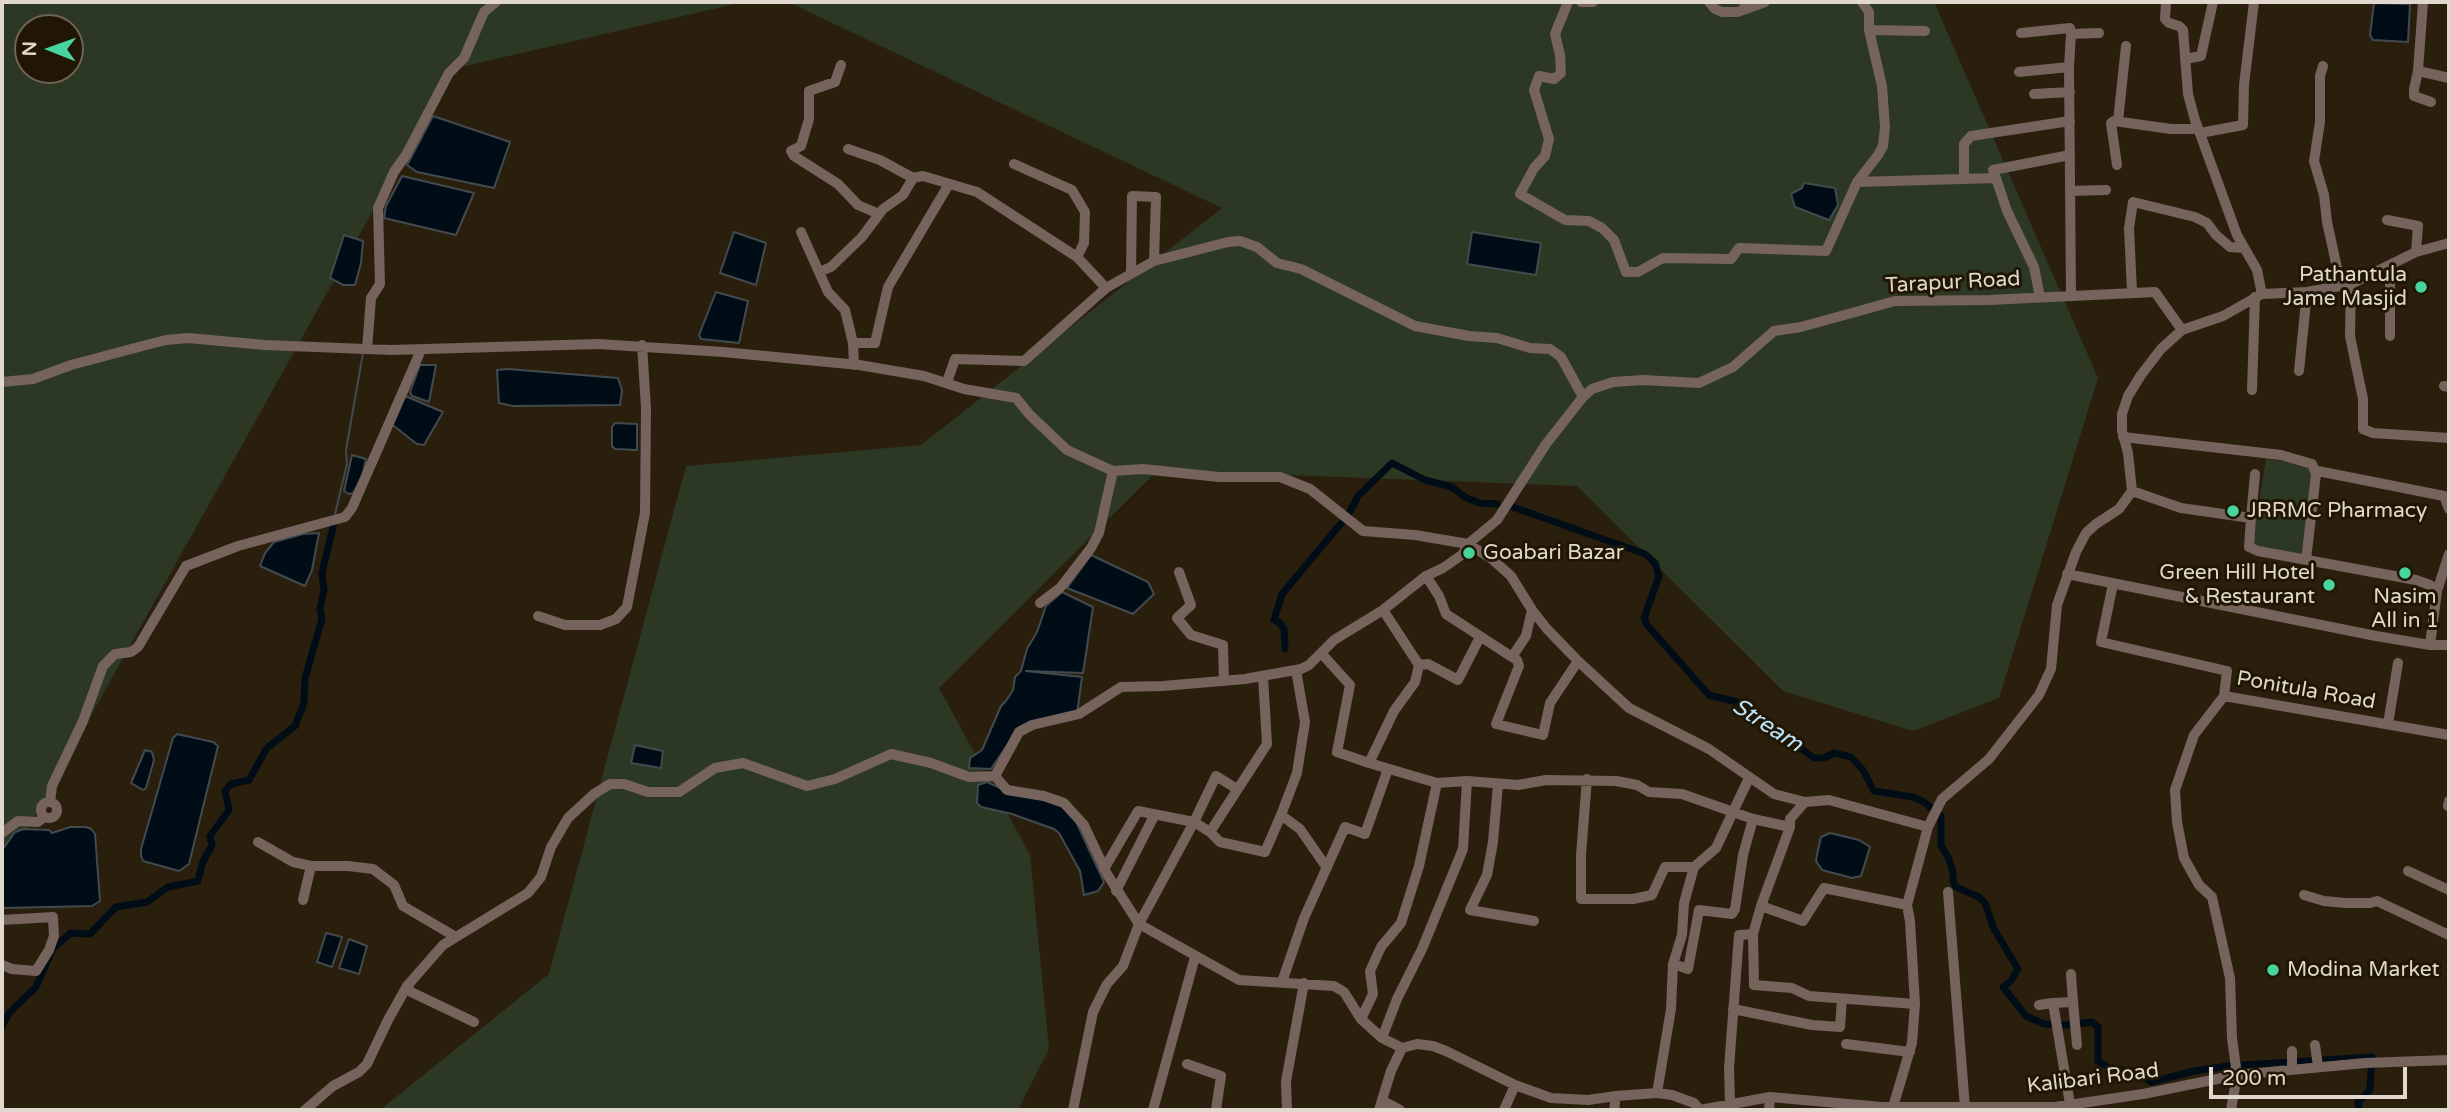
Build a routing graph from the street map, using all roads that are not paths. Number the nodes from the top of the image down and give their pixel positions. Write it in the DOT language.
graph roads {
  1 [pos="496,2"];
  2 [pos="1568,2"];
  3 [pos="1581,2"];
  4 [pos="1593,2"];
  5 [pos="1710,2"];
  6 [pos="1765,2"];
  7 [pos="1862,2"];
  8 [pos="2166,2"];
  9 [pos="2213,2"];
  10 [pos="2254,2"];
  11 [pos="2423,2"];
  12 [pos="1744,6"];
  13 [pos="1869,30"];
  14 [pos="1925,31"];
  15 [pos="2021,33"];
  16 [pos="2099,33"];
  17 [pos="2071,34"];
  18 [pos="2126,46"];
  19 [pos="2185,59"];
  20 [pos="841,65"];
  21 [pos="2323,66"];
  22 [pos="2069,67"];
  23 [pos="2418,71"];
  24 [pos="2019,72"];
  25 [pos="2449,78"];
  26 [pos="2070,92"];
  27 [pos="2034,94"];
  28 [pos="2431,102"];
  29 [pos="2070,121"];
  30 [pos="2118,121"];
  31 [pos="2199,131"];
  32 [pos="848,149"];
  33 [pos="2070,155"];
  34 [pos="1014,164"];
  35 [pos="2117,164"];
  36 [pos="1993,170"];
  37 [pos="913,178"];
  38 [pos="1964,178"];
  39 [pos="1857,182"];
  40 [pos="949,184"];
  41 [pos="2106,190"];
  42 [pos="2070,191"];
  43 [pos="879,215"];
  44 [pos="2387,220"];
  45 [pos="801,232"];
  46 [pos="2449,243"];
  47 [pos="2244,248"];
  48 [pos="2416,252"];
  49 [pos="1077,257"];
  50 [pos="1154,261"];
  51 [pos="2390,266"];
  52 [pos="819,272"];
  53 [pos="1131,272"];
  54 [pos="2346,285"];
  55 [pos="1107,288"];
  56 [pos="2132,292"];
  57 [pos="2307,292"];
  58 [pos="2071,295"];
  59 [pos="2259,296"];
  60 [pos="2040,297"];
  61 [pos="2182,330"];
  62 [pos="2390,337"];
  63 [pos="853,343"];
  64 [pos="642,345"];
  65 [pos="367,349"];
  66 [pos="421,350"];
  67 [pos="854,365"];
  68 [pos="2299,371"];
  69 [pos="2,382"];
  70 [pos="947,382"];
  71 [pos="2252,390"];
  72 [pos="1583,397"];
  73 [pos="2123,437"];
  74 [pos="2449,439"];
  75 [pos="1113,471"];
  76 [pos="2318,471"];
  77 [pos="2255,474"];
  78 [pos="2132,491"];
  79 [pos="2449,509"];
  80 [pos="2251,518"];
  81 [pos="1468,544"];
  82 [pos="2449,554"];
  83 [pos="2306,560"];
  84 [pos="1179,572"];
  85 [pos="2067,574"];
  86 [pos="1426,576"];
  87 [pos="2113,584"];
  88 [pos="2437,591"];
  89 [pos="1040,603"];
  90 [pos="1383,610"];
  91 [pos="1532,610"];
  92 [pos="538,616"];
  93 [pos="1480,636"];
  94 [pos="2430,645"];
  95 [pos="2449,645"];
  96 [pos="1322,654"];
  97 [pos="1512,657"];
  98 [pos="1578,661"];
  99 [pos="2398,663"];
  100 [pos="1419,665"];
  101 [pos="1296,670"];
  102 [pos="1264,676"];
  103 [pos="1224,681"];
  104 [pos="2224,696"];
  105 [pos="2388,724"];
  106 [pos="2449,736"];
  107 [pos="1369,763"];
  108 [pos="1388,769"];
  109 [pos="995,776"];
  110 [pos="1749,778"];
  111 [pos="1587,779"];
  112 [pos="1467,781"];
  113 [pos="1437,783"];
  114 [pos="1498,784"];
  115 [pos="1237,789"];
  116 [pos="1805,802"];
  117 [pos="1733,811"];
  118 [pos="1281,815"];
  119 [pos="1154,816"];
  120 [pos="1753,819"];
  121 [pos="1194,822"];
  122 [pos="1930,823"];
  123 [pos="1790,827"];
  124 [pos="1210,832"];
  125 [pos="2,833"];
  126 [pos="258,842"];
  127 [pos="311,866"];
  128 [pos="1694,867"];
  129 [pos="1327,868"];
  130 [pos="1104,869"];
  131 [pos="2408,871"];
  132 [pos="2449,890"];
  133 [pos="1116,891"];
  134 [pos="1948,892"];
  135 [pos="2304,895"];
  136 [pos="303,900"];
  137 [pos="1907,905"];
  138 [pos="1761,906"];
  139 [pos="2,920"];
  140 [pos="1534,920"];
  141 [pos="1139,924"];
  142 [pos="1754,934"];
  143 [pos="2449,935"];
  144 [pos="456,937"];
  145 [pos="1195,957"];
  146 [pos="1673,964"];
  147 [pos="2,965"];
  148 [pos="2071,974"];
  149 [pos="1282,982"];
  150 [pos="1304,983"];
  151 [pos="407,986"];
  152 [pos="1842,999"];
  153 [pos="2073,1002"];
  154 [pos="2053,1003"];
  155 [pos="1914,1004"];
  156 [pos="2039,1005"];
  157 [pos="1733,1009"];
  158 [pos="1361,1019"];
  159 [pos="474,1022"];
  160 [pos="1382,1038"];
  161 [pos="1846,1044"];
  162 [pos="2077,1045"];
  163 [pos="2315,1045"];
  164 [pos="1402,1048"];
  165 [pos="1909,1052"];
  166 [pos="2289,1052"];
  167 [pos="2449,1060"];
  168 [pos="1187,1064"];
  169 [pos="2318,1066"];
  170 [pos="2288,1069"];
  171 [pos="2237,1075"];
  172 [pos="1515,1085"];
  173 [pos="1657,1093"];
  174 [pos="1616,1096"];
  175 [pos="1770,1097"];
  176 [pos="1597,1098"];
  177 [pos="1730,1103"];
  178 [pos="2070,1104"];
  179 [pos="1815,1105"];
  180 [pos="1381,1106"];
  181 [pos="1839,1107"];
  182 [pos="1886,1108"];
  183 [pos="1965,1108"];
  184 [pos="305,1110"];
  185 [pos="1073,1110"];
  186 [pos="1153,1110"];
  187 [pos="1216,1110"];
  188 [pos="1287,1110"];
  189 [pos="1400,1110"];
  190 [pos="1504,1110"];
  191 [pos="1595,1110"];
  192 [pos="1614,1110"];
  193 [pos="1700,1110"];
  194 [pos="1769,1110"];
  195 [pos="2231,1110"];
  1 -- 65 [label="street"];
  2 -- 39 [label="street"];
  3 -- 4 [label="street"];
  5 -- 12 [label="street"];
  6 -- 12 [label="street"];
  7 -- 13 [label="street"];
  8 -- 19 [label="street"];
  9 -- 19 [label="street"];
  10 -- 31 [label="street"];
  11 -- 23 [label="street"];
  13 -- 14 [label="street"];
  13 -- 39 [label="street"];
  15 -- 17 [label="street"];
  16 -- 17 [label="street"];
  17 -- 22 [label="street"];
  18 -- 30 [label="street"];
  19 -- 31 [label="street"];
  20 -- 43 [label="street"];
  21 -- 54 [label="street"];
  22 -- 24 [label="street"];
  22 -- 26 [label="street"];
  23 -- 25 [label="street"];
  23 -- 28 [label="street"];
  26 -- 27 [label="street"];
  26 -- 29 [label="street"];
  29 -- 33 [label="street"];
  29 -- 38 [label="street"];
  30 -- 31 [label="street"];
  30 -- 35 [label="street"];
  31 -- 47 [label="street"];
  32 -- 37 [label="street"];
  33 -- 36 [label="street"];
  33 -- 42 [label="street"];
  34 -- 49 [label="street"];
  37 -- 40 [label="street"];
  37 -- 43 [label="street"];
  38 -- 39 [label="street"];
  38 -- 60 [label="street"];
  40 -- 49 [label="street"];
  40 -- 63 [label="street"];
  41 -- 42 [label="street"];
  42 -- 58 [label="street"];
  43 -- 52 [label="street"];
  44 -- 48 [label="street"];
  45 -- 52 [label="street"];
  46 -- 48 [label="street"];
  47 -- 56 [label="street"];
  47 -- 59 [label="street"];
  48 -- 51 [label="street"];
  49 -- 55 [label="street"];
  50 -- 53 [label="street"];
  50 -- 53 [label="street"];
  50 -- 72 [label="street"];
  51 -- 54 [label="street"];
  51 -- 62 [label="street"];
  52 -- 63 [label="street"];
  53 -- 55 [label="street"];
  54 -- 57 [label="street"];
  54 -- 74 [label="street"];
  55 -- 70 [label="street"];
  56 -- 58 [label="street, Tarapur Road"];
  56 -- 61 [label="street, Tarapur Road"];
  57 -- 59 [label="street"];
  57 -- 68 [label="street"];
  58 -- 60 [label="street, Tarapur Road"];
  59 -- 61 [label="street"];
  59 -- 71 [label="street"];
  60 -- 72 [label="street, Tarapur Road"];
  61 -- 73 [label="street"];
  63 -- 67 [label="street"];
  64 -- 66 [label="street"];
  64 -- 67 [label="street"];
  64 -- 92 [label="street"];
  65 -- 66 [label="street"];
  65 -- 69 [label="street"];
  66 -- 125 [label="street"];
  67 -- 70 [label="street"];
  70 -- 75 [label="street"];
  72 -- 81 [label="street, Tarapur Road"];
  73 -- 78 [label="street"];
  73 -- 83 [label="street"];
  75 -- 81 [label="street"];
  75 -- 89 [label="street"];
  76 -- 79 [label="street"];
  77 -- 80 [label="street"];
  78 -- 80 [label="street"];
  78 -- 85 [label="street"];
  80 -- 83 [label="street"];
  81 -- 86 [label="street, Tarapur Road"];
  81 -- 91 [label="street"];
  82 -- 88 [label="street"];
  83 -- 88 [label="street"];
  84 -- 103 [label="street"];
  85 -- 87 [label="street"];
  85 -- 122 [label="street"];
  86 -- 90 [label="street, Tarapur Road"];
  86 -- 93 [label="street"];
  87 -- 94 [label="street"];
  87 -- 104 [label="street"];
  88 -- 94 [label="street"];
  90 -- 96 [label="street, Tarapur Road"];
  90 -- 100 [label="street"];
  91 -- 97 [label="street"];
  91 -- 98 [label="street"];
  93 -- 97 [label="street"];
  93 -- 100 [label="street"];
  94 -- 95 [label="street"];
  96 -- 101 [label="street, Tarapur Road"];
  96 -- 107 [label="street"];
  97 -- 98 [label="street"];
  98 -- 110 [label="street"];
  99 -- 105 [label="street"];
  100 -- 107 [label="street"];
  101 -- 102 [label="street"];
  101 -- 118 [label="street"];
  102 -- 103 [label="street"];
  102 -- 115 [label="street"];
  103 -- 109 [label="street"];
  104 -- 105 [label="street, Ponitula Road"];
  104 -- 171 [label="street, Ponitula Road"];
  105 -- 106 [label="street, Ponitula Road"];
  107 -- 108 [label="street"];
  108 -- 113 [label="street"];
  108 -- 129 [label="street"];
  109 -- 130 [label="street"];
  109 -- 144 [label="street"];
  110 -- 116 [label="street"];
  110 -- 117 [label="street"];
  111 -- 114 [label="street"];
  111 -- 117 [label="street"];
  111 -- 128 [label="street"];
  112 -- 113 [label="street"];
  112 -- 114 [label="street"];
  112 -- 160 [label="street"];
  113 -- 158 [label="street"];
  114 -- 140 [label="street"];
  115 -- 121 [label="street"];
  115 -- 124 [label="street"];
  116 -- 122 [label="street"];
  116 -- 123 [label="street"];
  117 -- 120 [label="street"];
  117 -- 128 [label="street"];
  118 -- 124 [label="street"];
  118 -- 129 [label="street"];
  119 -- 121 [label="street"];
  119 -- 130 [label="street"];
  119 -- 133 [label="street"];
  120 -- 123 [label="street"];
  120 -- 146 [label="street"];
  121 -- 124 [label="street"];
  121 -- 141 [label="street"];
  122 -- 137 [label="street"];
  123 -- 138 [label="street"];
  126 -- 127 [label="street"];
  127 -- 136 [label="street"];
  127 -- 144 [label="street"];
  128 -- 146 [label="street"];
  129 -- 149 [label="street"];
  130 -- 133 [label="street"];
  131 -- 132 [label="street"];
  133 -- 141 [label="street"];
  134 -- 183 [label="street"];
  135 -- 143 [label="street"];
  137 -- 138 [label="street"];
  137 -- 155 [label="street"];
  138 -- 142 [label="street"];
  139 -- 147 [label="street"];
  141 -- 145 [label="street"];
  141 -- 185 [label="street"];
  142 -- 152 [label="street"];
  142 -- 157 [label="street"];
  144 -- 151 [label="street"];
  145 -- 149 [label="street"];
  145 -- 186 [label="street"];
  146 -- 173 [label="street"];
  148 -- 153 [label="street"];
  149 -- 150 [label="street"];
  150 -- 158 [label="street"];
  150 -- 188 [label="street"];
  151 -- 159 [label="street"];
  151 -- 184 [label="street"];
  152 -- 155 [label="street"];
  152 -- 157 [label="street"];
  153 -- 154 [label="street"];
  153 -- 162 [label="street"];
  154 -- 156 [label="street"];
  154 -- 178 [label="street"];
  155 -- 165 [label="street"];
  157 -- 177 [label="street"];
  158 -- 160 [label="street"];
  160 -- 164 [label="street"];
  161 -- 165 [label="street"];
  163 -- 169 [label="street"];
  164 -- 172 [label="street"];
  164 -- 180 [label="street"];
  165 -- 182 [label="street"];
  166 -- 170 [label="street"];
  167 -- 169 [label="street, Kalibari Road"];
  168 -- 187 [label="street"];
  169 -- 170 [label="street, Kalibari Road"];
  170 -- 171 [label="street, Kalibari Road"];
  171 -- 178 [label="street, Kalibari Road"];
  171 -- 195 [label="street, Ponitula Road"];
  172 -- 176 [label="street"];
  172 -- 190 [label="street"];
  173 -- 174 [label="street"];
  173 -- 193 [label="street"];
  174 -- 176 [label="street"];
  174 -- 192 [label="street"];
  175 -- 177 [label="street, Kalibari Road"];
  175 -- 179 [label="street, Kalibari Road"];
  175 -- 194 [label="street"];
  176 -- 191 [label="street"];
  177 -- 193 [label="street, Kalibari Road"];
  178 -- 183 [label="street, Kalibari Road"];
  179 -- 181 [label="street, Kalibari Road"];
  180 -- 189 [label="street"];
  181 -- 182 [label="street, Kalibari Road"];
  182 -- 183 [label="street, Kalibari Road"];
}
